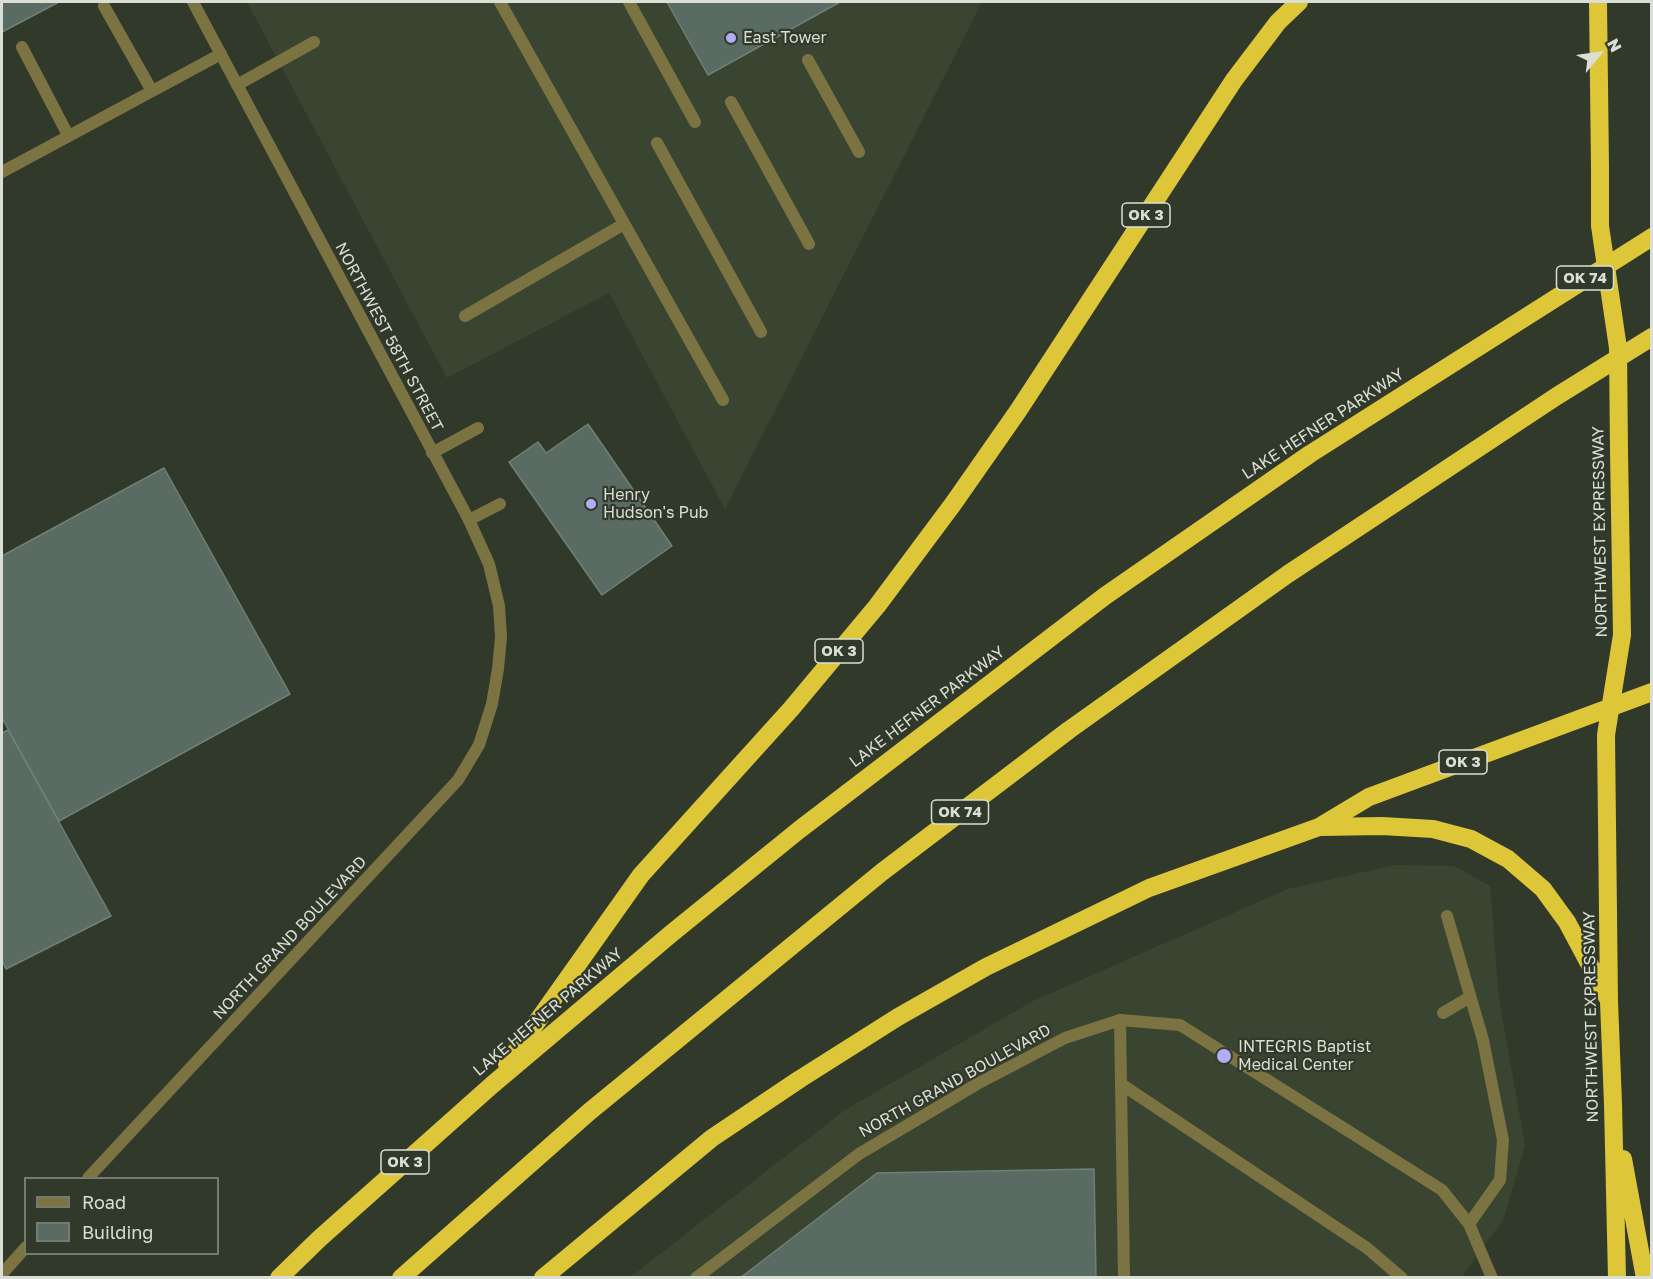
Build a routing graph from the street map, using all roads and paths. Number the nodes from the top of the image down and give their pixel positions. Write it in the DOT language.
graph roads {
  1 [pos="193,2"];
  2 [pos="500,2"];
  3 [pos="628,2"];
  4 [pos="1299,2"];
  5 [pos="1598,2"];
  6 [pos="104,6"];
  7 [pos="314,42"];
  8 [pos="21,46"];
  9 [pos="221,54"];
  10 [pos="808,60"];
  11 [pos="237,85"];
  12 [pos="152,91"];
  13 [pos="731,102"];
  14 [pos="695,122"];
  15 [pos="68,135"];
  16 [pos="657,143"];
  17 [pos="859,152"];
  18 [pos="2,172"];
  19 [pos="624,224"];
  20 [pos="1652,237"];
  21 [pos="809,244"];
  22 [pos="465,316"];
  23 [pos="761,332"];
  24 [pos="1652,337"];
  25 [pos="723,400"];
  26 [pos="478,428"];
  27 [pos="432,453"];
  28 [pos="500,504"];
  29 [pos="469,520"];
  30 [pos="1652,692"];
  31 [pos="492,704"];
  32 [pos="1611,706"];
  33 [pos="1319,827"];
  34 [pos="1447,916"];
  35 [pos="1470,997"];
  36 [pos="1609,1001"];
  37 [pos="1443,1013"];
  38 [pos="1120,1020"];
  39 [pos="1121,1084"];
  40 [pos="492,1085"];
  41 [pos="1613,1104"];
  42 [pos="90,1177"];
  43 [pos="1469,1224"];
  44 [pos="24,1249"];
  45 [pos="2,1274"];
  46 [pos="279,1278"];
  47 [pos="401,1278"];
  48 [pos="543,1278"];
  49 [pos="696,1278"];
  50 [pos="1124,1278"];
  51 [pos="1402,1278"];
  52 [pos="1492,1278"];
  53 [pos="1617,1278"];
  54 [pos="1645,1278"];
  1 -- 9 [label="street, NORTHWEST 58TH STREET"];
  2 -- 19 [label="street"];
  3 -- 14 [label="street"];
  4 -- 40 [label="highway, OK 3"];
  5 -- 32 [label="highway, NORTHWEST EXPRESSWAY, bridge"];
  6 -- 12 [label="street"];
  7 -- 11 [label="street"];
  8 -- 15 [label="street"];
  9 -- 11 [label="street, NORTHWEST 58TH STREET"];
  9 -- 12 [label="street"];
  10 -- 17 [label="street"];
  11 -- 27 [label="street, NORTHWEST 58TH STREET"];
  12 -- 15 [label="street"];
  13 -- 21 [label="street"];
  15 -- 18 [label="street"];
  16 -- 23 [label="street"];
  19 -- 22 [label="street"];
  19 -- 25 [label="street"];
  20 -- 40 [label="highway, LAKE HEFNER PARKWAY / OK 74"];
  24 -- 47 [label="highway, OK 74"];
  26 -- 27 [label="street"];
  27 -- 29 [label="street, NORTHWEST 58TH STREET"];
  28 -- 29 [label="street"];
  29 -- 31 [label="street, NORTHWEST 58TH STREET"];
  30 -- 32 [label="highway, OK 3"];
  31 -- 42 [label="street, NORTH GRAND BOULEVARD"];
  32 -- 33 [label="highway, OK 3"];
  32 -- 36 [label="highway, NORTHWEST EXPRESSWAY"];
  33 -- 36 [label="highway"];
  33 -- 48 [label="highway, OK 3"];
  34 -- 35 [label="street"];
  35 -- 37 [label="street"];
  35 -- 43 [label="street"];
  36 -- 41 [label="highway, NORTHWEST EXPRESSWAY"];
  38 -- 39 [label="street"];
  38 -- 43 [label="street, NORTH GRAND BOULEVARD"];
  38 -- 49 [label="street, NORTH GRAND BOULEVARD"];
  39 -- 50 [label="street"];
  39 -- 51 [label="street"];
  40 -- 46 [label="highway, LAKE HEFNER PARKWAY / OK 3"];
  41 -- 53 [label="highway, NORTHWEST EXPRESSWAY"];
  41 -- 54 [label="highway"];
  43 -- 52 [label="street, NORTH GRAND BOULEVARD"];
  44 -- 45 [label="street"];
}
